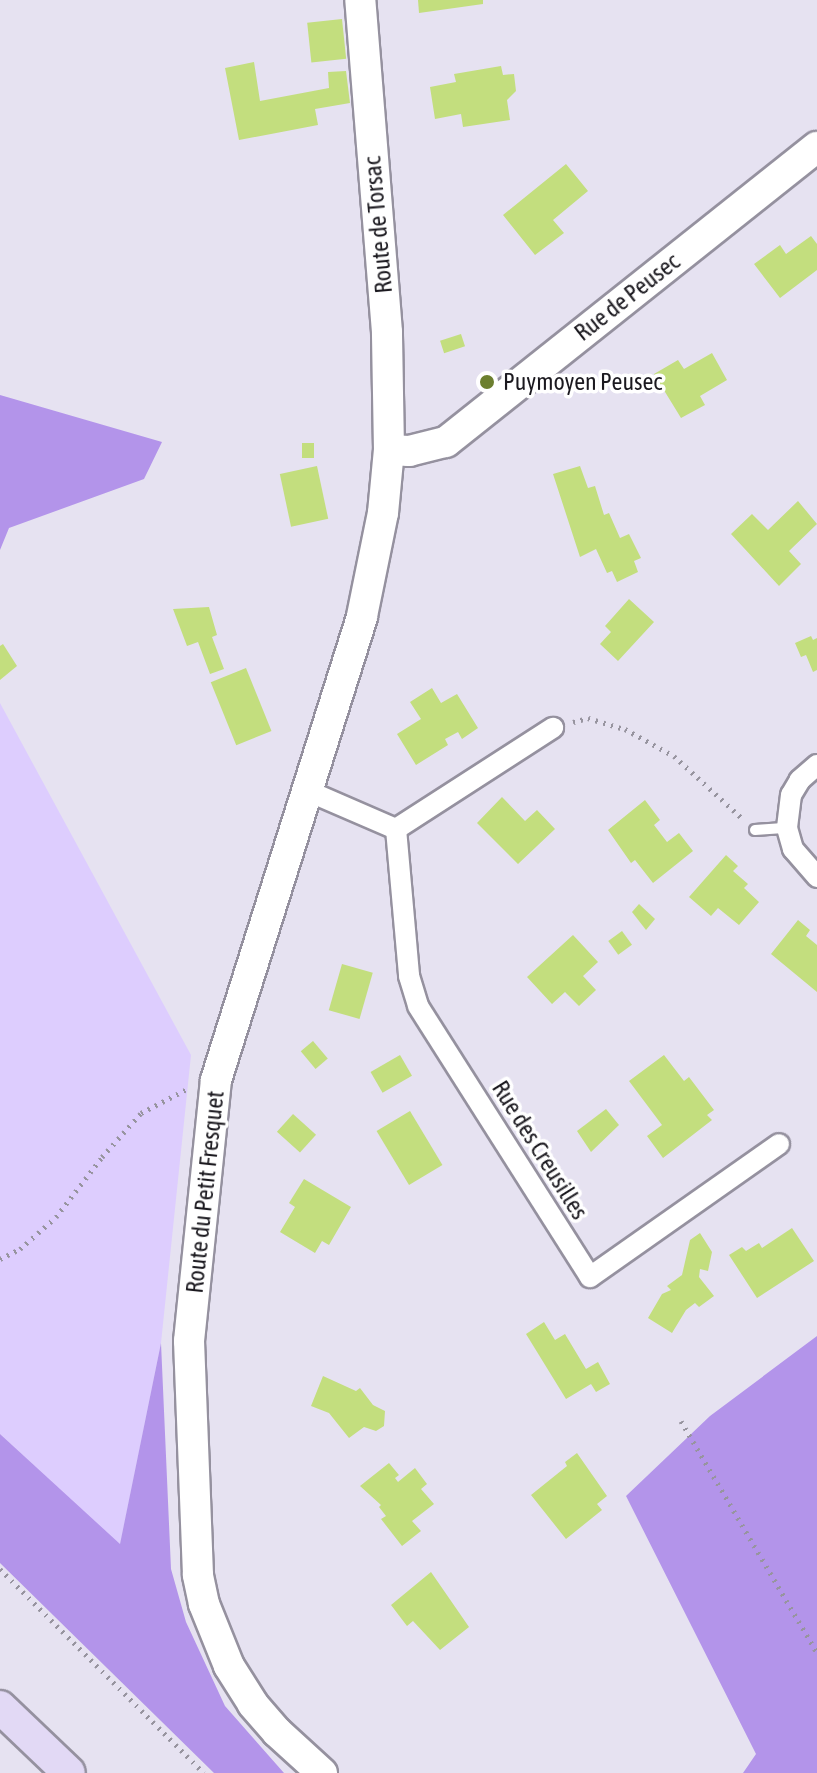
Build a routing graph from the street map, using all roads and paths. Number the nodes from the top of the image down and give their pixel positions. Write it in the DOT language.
graph roads {
  1 [pos="360,0"];
  2 [pos="817,147"];
  3 [pos="389,450"];
  4 [pos="553,728"];
  5 [pos="817,765"];
  6 [pos="308,791"];
  7 [pos="787,828"];
  8 [pos="396,829"];
  9 [pos="755,830"];
  10 [pos="817,877"];
  11 [pos="216,1080"];
  12 [pos="779,1144"];
  13 [pos="0,1259"];
  14 [pos="681,1421"];
  15 [pos="0,1569"];
  16 [pos="817,1653"];
  17 [pos="0,1707"];
  18 [pos="69,1773"];
  19 [pos="204,1773"];
  20 [pos="322,1773"];
  1 -- 3 [label="street, Route de Torsac"];
  2 -- 3 [label="street, Rue de Peusec"];
  3 -- 6 [label="street, Route du Petit Fresquet"];
  4 -- 8 [label="street"];
  4 -- 9 [label="path"];
  5 -- 7 [label="street"];
  6 -- 8 [label="street"];
  6 -- 11 [label="street, Route du Petit Fresquet"];
  7 -- 9 [label="lane"];
  7 -- 10 [label="street"];
  8 -- 12 [label="street, Rue des Creusilles"];
  11 -- 13 [label="path"];
  11 -- 20 [label="street, Route du Petit Fresquet"];
  14 -- 16 [label="path"];
  15 -- 19 [label="path"];
  17 -- 18 [label="main road"];
}
